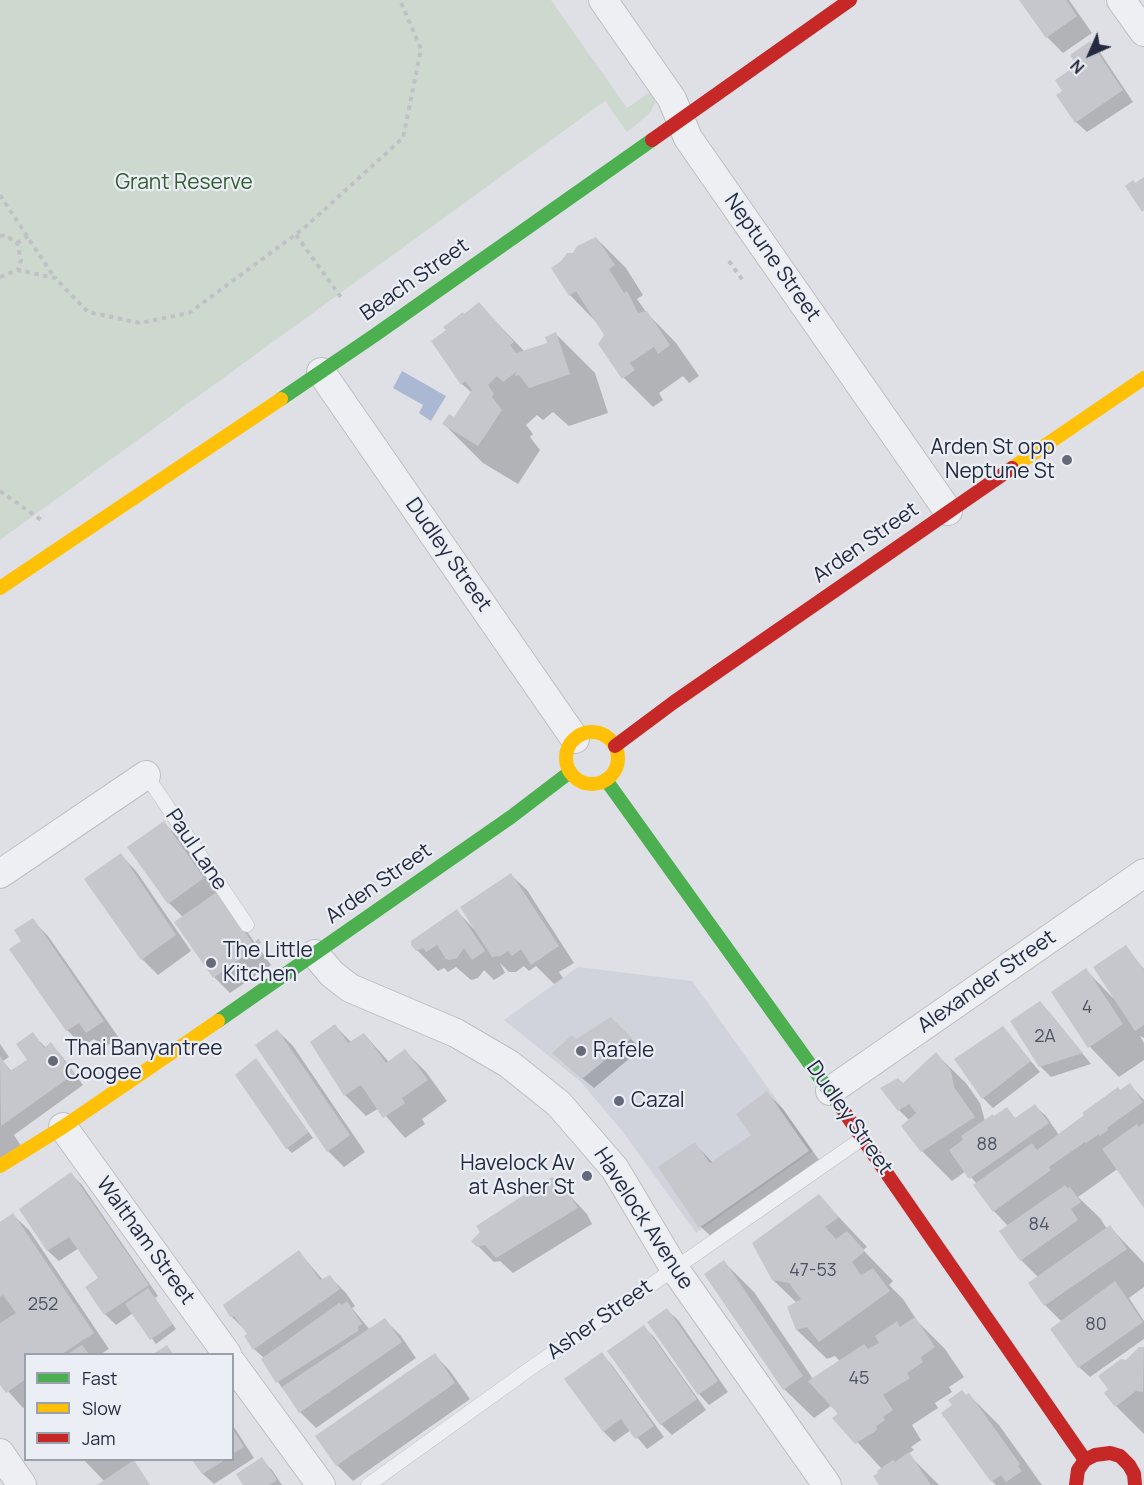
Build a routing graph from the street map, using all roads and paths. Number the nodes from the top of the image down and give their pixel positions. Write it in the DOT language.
graph roads {
  1 [pos="400,0"];
  2 [pos="603,0"];
  3 [pos="850,0"];
  4 [pos="1121,0"];
  5 [pos="1144,32"];
  6 [pos="681,118"];
  7 [pos="0,195"];
  8 [pos="296,235"];
  9 [pos="0,236"];
  10 [pos="28,236"];
  11 [pos="17,243"];
  12 [pos="729,261"];
  13 [pos="18,270"];
  14 [pos="0,277"];
  15 [pos="55,278"];
  16 [pos="744,282"];
  17 [pos="343,300"];
  18 [pos="321,372"];
  19 [pos="1144,378"];
  20 [pos="0,491"];
  21 [pos="948,511"];
  22 [pos="69,540"];
  23 [pos="0,588"];
  24 [pos="575,739"];
  25 [pos="615,747"];
  26 [pos="570,772"];
  27 [pos="146,775"];
  28 [pos="606,780"];
  29 [pos="1144,873"];
  30 [pos="0,874"];
  31 [pos="247,925"];
  32 [pos="315,954"];
  33 [pos="831,1091"];
  34 [pos="63,1127"];
  35 [pos="863,1138"];
  36 [pos="0,1166"];
  37 [pos="674,1268"];
  38 [pos="226,1353"];
  39 [pos="234,1366"];
  40 [pos="0,1453"];
  41 [pos="1085,1460"];
  42 [pos="1136,1468"];
  43 [pos="22,1485"];
  44 [pos="321,1485"];
  45 [pos="368,1485"];
  46 [pos="827,1485"];
  47 [pos="1076,1485"];
  1 -- 8 [label="path"];
  2 -- 6 [label="street, Neptune Street"];
  3 -- 6 [label="street, Beach Street"];
  4 -- 5 [label="street"];
  6 -- 18 [label="street, Beach Street"];
  6 -- 21 [label="street, Neptune Street"];
  7 -- 10 [label="path"];
  8 -- 15 [label="path"];
  8 -- 17 [label="path"];
  9 -- 11 [label="path"];
  10 -- 11 [label="path"];
  10 -- 15 [label="path"];
  11 -- 13 [label="path"];
  12 -- 16 [label="path"];
  13 -- 14 [label="path"];
  13 -- 15 [label="path"];
  18 -- 22 [label="street, Beach Street"];
  18 -- 24 [label="street, Dudley Street"];
  19 -- 21 [label="street, Arden Street"];
  20 -- 22 [label="path"];
  21 -- 25 [label="street, Arden Street"];
  22 -- 23 [label="street, Beach Street"];
  24 -- 25 [label="street"];
  24 -- 26 [label="street"];
  25 -- 28 [label="street"];
  26 -- 28 [label="street"];
  26 -- 32 [label="street, Arden Street"];
  27 -- 30 [label="street"];
  27 -- 31 [label="lane, Paul Lane"];
  28 -- 33 [label="street, Dudley Street"];
  29 -- 33 [label="street, Alexander Street"];
  32 -- 34 [label="street, Arden Street"];
  32 -- 37 [label="street, Havelock Avenue"];
  33 -- 35 [label="street, Dudley Street"];
  34 -- 36 [label="street, Arden Street"];
  34 -- 38 [label="street, Waltham Street"];
  35 -- 37 [label="lane, Asher Street"];
  35 -- 41 [label="street, Dudley Street"];
  37 -- 45 [label="lane, Asher Street"];
  37 -- 46 [label="street, Havelock Avenue"];
  39 -- 44 [label="street"];
  40 -- 43 [label="street"];
  41 -- 42 [label="street"];
  41 -- 47 [label="street"];
}
